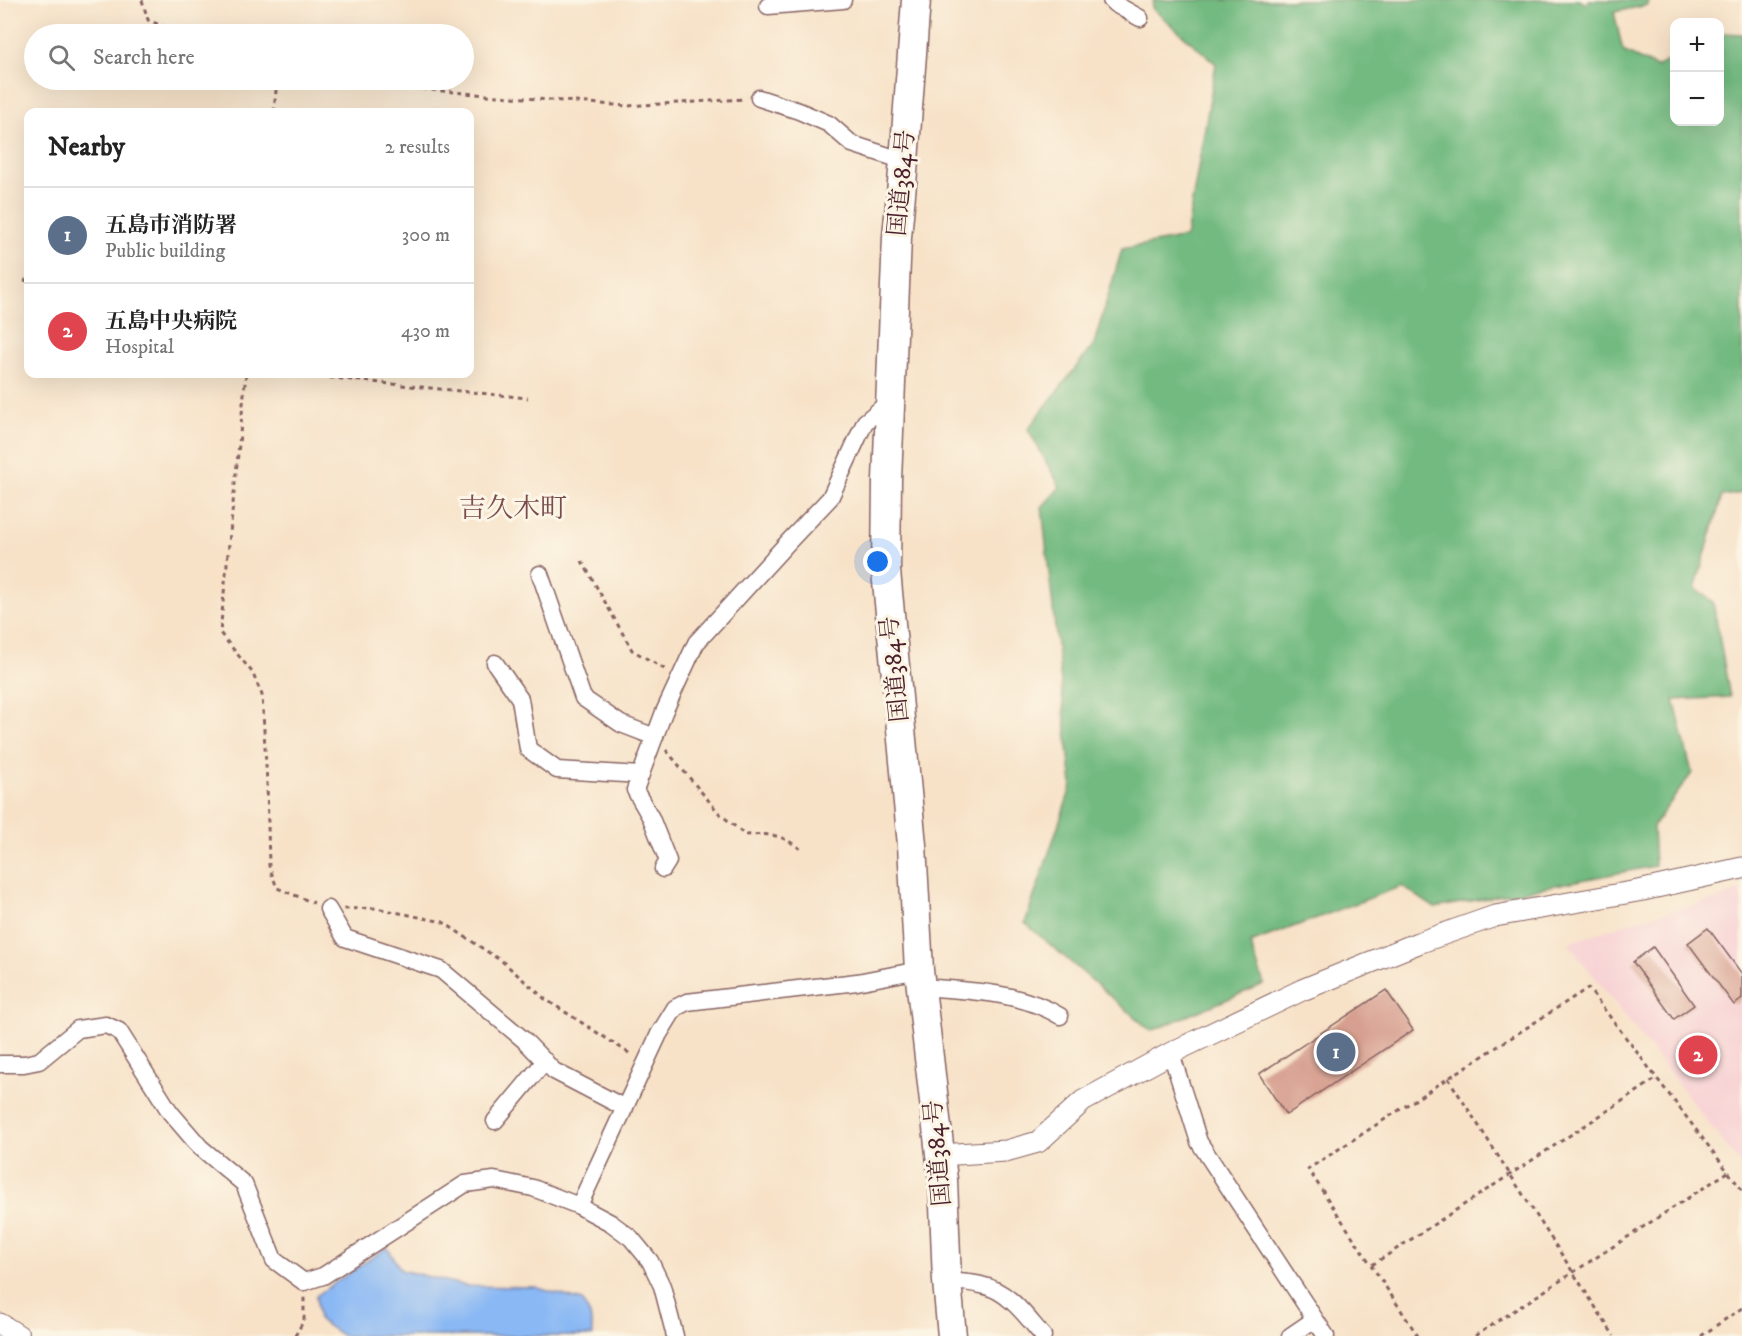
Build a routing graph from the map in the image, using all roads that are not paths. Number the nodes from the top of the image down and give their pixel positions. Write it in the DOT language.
graph roads {
  1 [pos="843,0"];
  2 [pos="916,0"];
  3 [pos="1112,0"];
  4 [pos="768,6"];
  5 [pos="1140,18"];
  6 [pos="759,98"];
  7 [pos="904,161"];
  8 [pos="890,401"];
  9 [pos="540,574"];
  10 [pos="495,663"];
  11 [pos="655,737"];
  12 [pos="641,775"];
  13 [pos="1742,868"];
  14 [pos="663,869"];
  15 [pos="328,909"];
  16 [pos="920,978"];
  17 [pos="1060,1016"];
  18 [pos="1171,1053"];
  19 [pos="545,1061"];
  20 [pos="0,1064"];
  21 [pos="625,1108"];
  22 [pos="495,1121"];
  23 [pos="939,1155"];
  24 [pos="579,1206"];
  25 [pos="947,1281"];
  26 [pos="1315,1319"];
  27 [pos="0,1324"];
  28 [pos="19,1336"];
  29 [pos="675,1336"];
  30 [pos="952,1336"];
  31 [pos="1043,1336"];
  32 [pos="1290,1336"];
  33 [pos="1326,1336"];
  1 -- 4 [label="street"];
  2 -- 7 [label="highway, 国道384号"];
  3 -- 5 [label="street"];
  6 -- 7 [label="street"];
  7 -- 8 [label="highway, 国道384号"];
  8 -- 11 [label="street"];
  8 -- 16 [label="highway, 国道384号"];
  9 -- 11 [label="street"];
  10 -- 12 [label="street"];
  11 -- 12 [label="street"];
  12 -- 14 [label="street"];
  13 -- 18 [label="street"];
  15 -- 19 [label="street"];
  16 -- 17 [label="street"];
  16 -- 21 [label="street"];
  16 -- 23 [label="highway, 国道384号"];
  18 -- 23 [label="street"];
  18 -- 26 [label="street"];
  19 -- 21 [label="street"];
  19 -- 22 [label="street"];
  20 -- 24 [label="street"];
  21 -- 24 [label="street"];
  23 -- 25 [label="highway, 国道384号"];
  24 -- 29 [label="street"];
  25 -- 30 [label="highway, 国道384号"];
  25 -- 31 [label="street"];
  26 -- 32 [label="street"];
  26 -- 33 [label="street"];
  27 -- 28 [label="street"];
}
